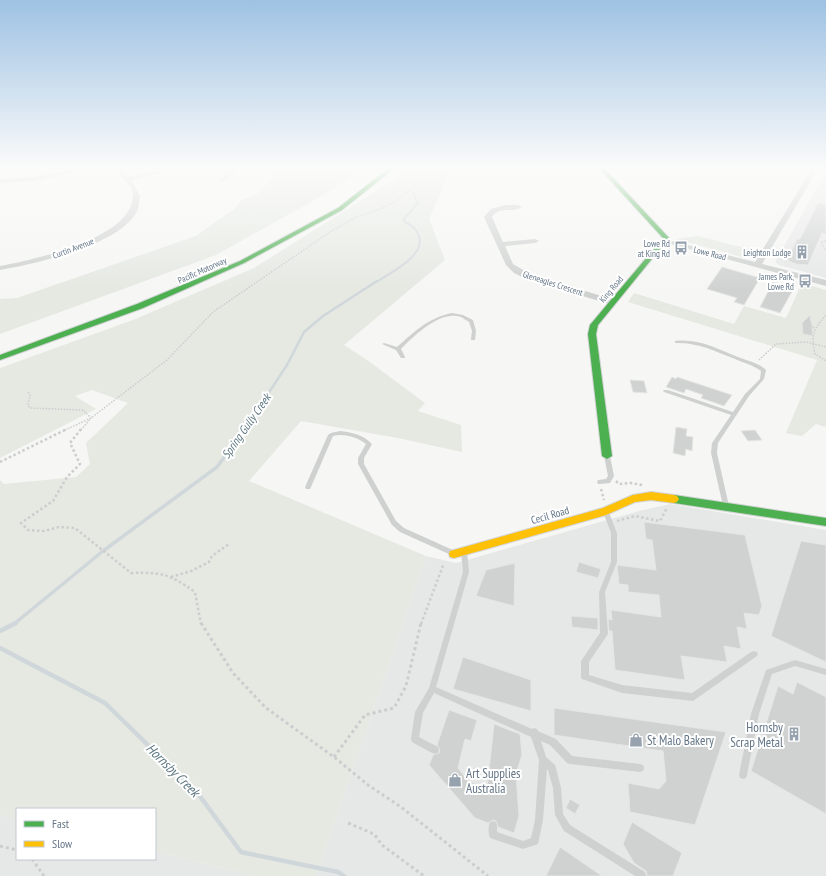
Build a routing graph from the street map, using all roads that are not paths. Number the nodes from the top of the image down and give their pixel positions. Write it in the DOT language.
graph roads {
  1 [pos="133,208"];
  2 [pos="341,208"];
  3 [pos="500,208"];
  4 [pos="638,208"];
  5 [pos="791,208"];
  6 [pos="536,241"];
  7 [pos="664,241"];
  8 [pos="501,244"];
  9 [pos="757,265"];
  10 [pos="0,268"];
  11 [pos="826,283"];
  12 [pos="612,302"];
  13 [pos="473,339"];
  14 [pos="677,342"];
  15 [pos="384,344"];
  16 [pos="398,349"];
  17 [pos="402,357"];
  18 [pos="0,358"];
  19 [pos="666,391"];
  20 [pos="734,414"];
  21 [pos="607,456"];
  22 [pos="600,482"];
  23 [pos="308,487"];
  24 [pos="726,506"];
  25 [pos="606,511"];
  26 [pos="826,522"];
  27 [pos="464,551"];
  28 [pos="454,554"];
  29 [pos="754,654"];
  30 [pos="826,672"];
  31 [pos="432,689"];
  32 [pos="534,732"];
  33 [pos="435,750"];
  34 [pos="543,760"];
  35 [pos="640,768"];
  36 [pos="743,775"];
  37 [pos="493,825"];
  38 [pos="642,875"];
  1 -- 10 [label="street, Curtin Avenue"];
  2 -- 18 [label="main road, Pacific Motorway"];
  3 -- 8 [label="street, Gleneagles Crescent"];
  4 -- 7 [label="main road"];
  5 -- 9 [label="street"];
  6 -- 8 [label="street"];
  7 -- 9 [label="street, Lowe Road"];
  7 -- 12 [label="main road, King Road"];
  8 -- 12 [label="street, Gleneagles Crescent"];
  9 -- 11 [label="street, Lowe Road"];
  12 -- 21 [label="main road, King Road"];
  13 -- 16 [label="lane"];
  14 -- 20 [label="lane"];
  15 -- 16 [label="lane"];
  16 -- 17 [label="lane"];
  19 -- 20 [label="lane"];
  20 -- 24 [label="lane"];
  21 -- 22 [label="lane"];
  23 -- 28 [label="lane"];
  24 -- 25 [label="main road, Cecil Road"];
  24 -- 26 [label="main road"];
  25 -- 27 [label="main road, Cecil Road"];
  25 -- 29 [label="lane"];
  27 -- 28 [label="main road, Cecil Road"];
  27 -- 31 [label="lane"];
  30 -- 36 [label="lane"];
  31 -- 32 [label="lane"];
  31 -- 33 [label="lane"];
  32 -- 34 [label="lane"];
  32 -- 35 [label="lane"];
  34 -- 37 [label="lane"];
  34 -- 38 [label="lane"];
}
